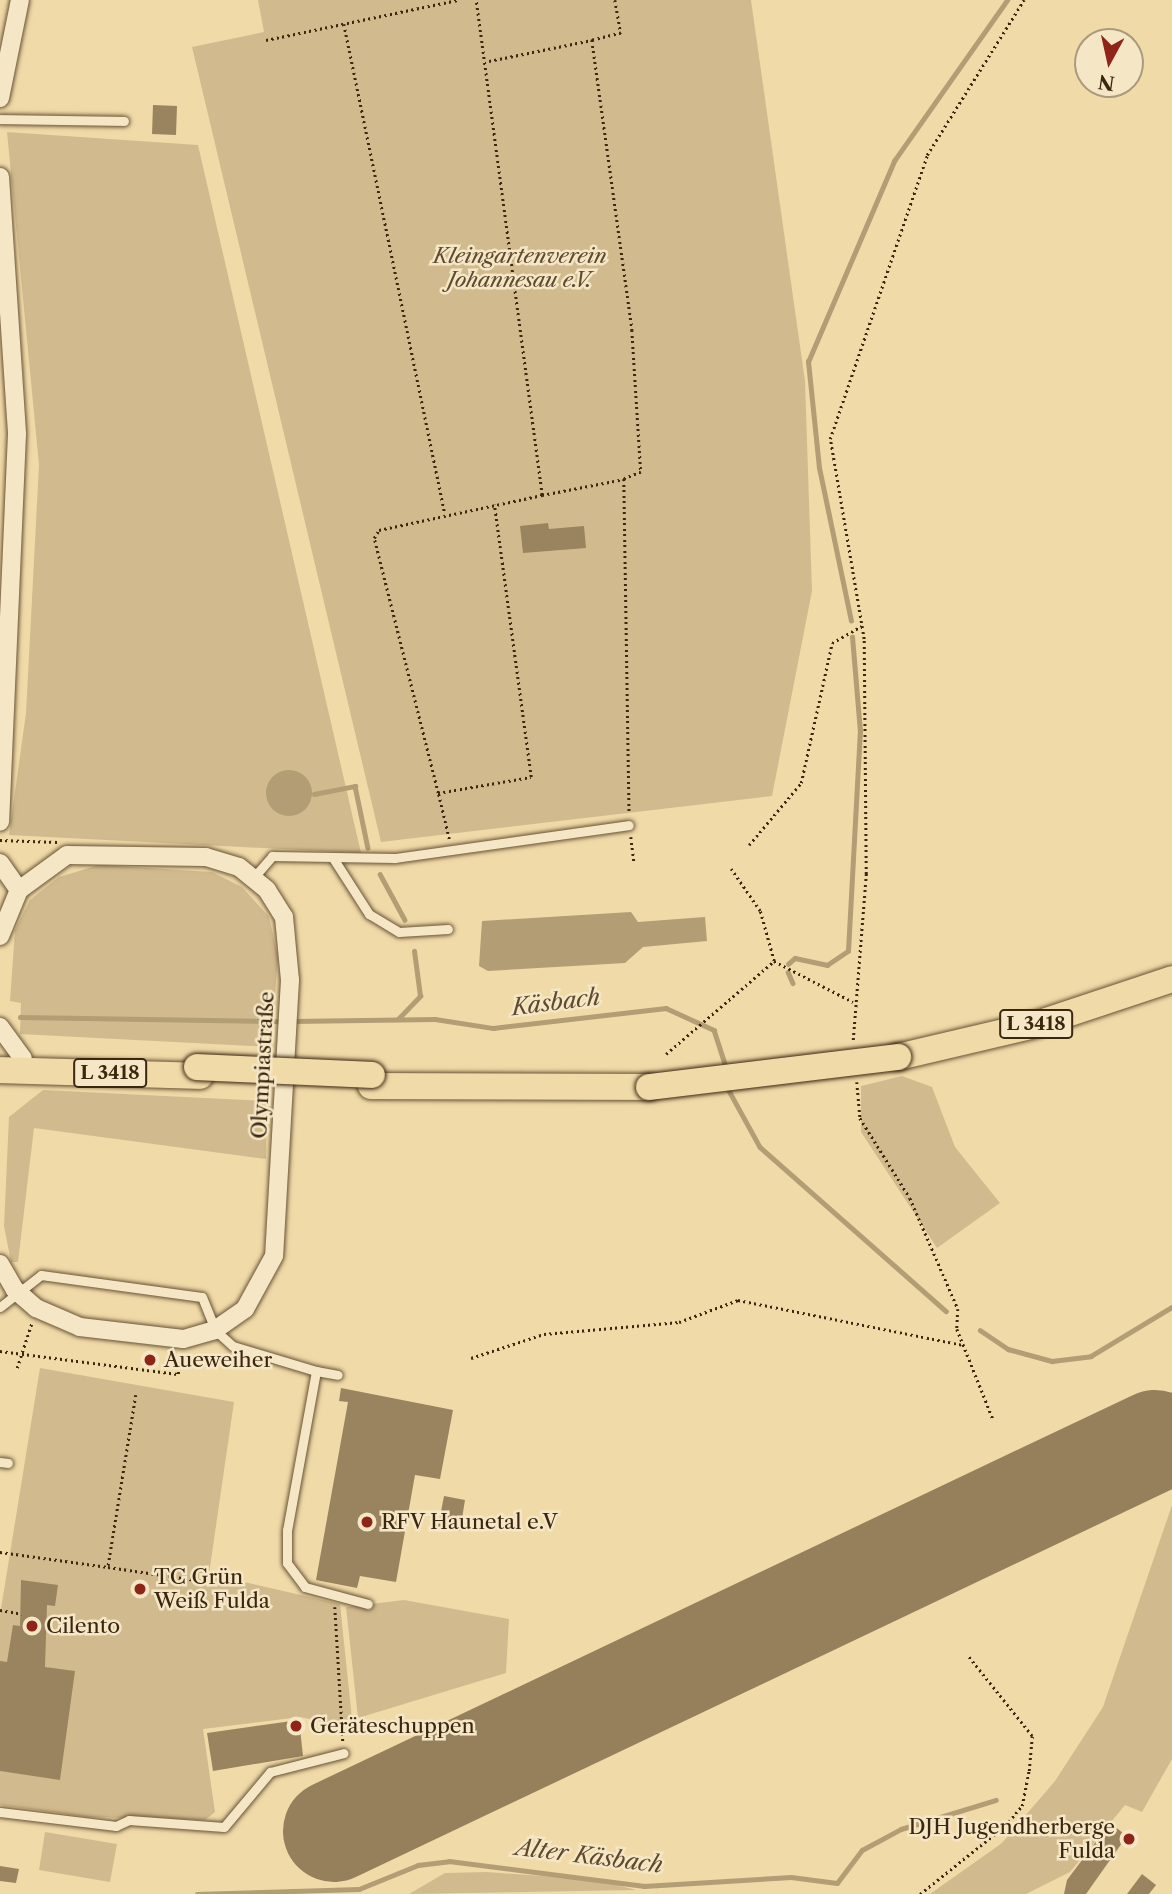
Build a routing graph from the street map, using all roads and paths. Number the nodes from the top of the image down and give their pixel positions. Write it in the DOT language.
graph roads {
  1 [pos="20,0"];
  2 [pos="458,0"];
  3 [pos="476,0"];
  4 [pos="615,0"];
  5 [pos="1024,0"];
  6 [pos="344,23"];
  7 [pos="265,40"];
  8 [pos="592,40"];
  9 [pos="489,61"];
  10 [pos="0,97"];
  11 [pos="0,120"];
  12 [pos="124,121"];
  13 [pos="0,177"];
  14 [pos="624,479"];
  15 [pos="542,495"];
  16 [pos="494,505"];
  17 [pos="445,515"];
  18 [pos="862,626"];
  19 [pos="438,793"];
  20 [pos="0,822"];
  21 [pos="629,825"];
  22 [pos="0,840"];
  23 [pos="64,842"];
  24 [pos="749,845"];
  25 [pos="452,852"];
  26 [pos="333,858"];
  27 [pos="634,862"];
  28 [pos="0,863"];
  29 [pos="732,869"];
  30 [pos="254,877"];
  31 [pos="19,890"];
  32 [pos="447,929"];
  33 [pos="0,936"];
  34 [pos="774,961"];
  35 [pos="1172,979"];
  36 [pos="853,1002"];
  37 [pos="0,1027"];
  38 [pos="854,1049"];
  39 [pos="666,1054"];
  40 [pos="9,1068"];
  41 [pos="856,1077"];
  42 [pos="0,1264"];
  43 [pos="15,1290"];
  44 [pos="0,1307"];
  45 [pos="33,1321"];
  46 [pos="215,1330"];
  47 [pos="962,1345"];
  48 [pos="0,1351"];
  49 [pos="18,1352"];
  50 [pos="181,1354"];
  51 [pos="471,1358"];
  52 [pos="17,1368"];
  53 [pos="316,1374"];
  54 [pos="338,1375"];
  55 [pos="136,1395"];
  56 [pos="993,1419"];
  57 [pos="0,1552"];
  58 [pos="108,1567"];
  59 [pos="196,1580"];
  60 [pos="334,1595"];
  61 [pos="368,1604"];
  62 [pos="0,1610"];
  63 [pos="22,1614"];
  64 [pos="967,1655"];
  65 [pos="344,1753"];
  66 [pos="0,1812"];
  67 [pos="920,1894"];
  1 -- 10 [label="street"];
  2 -- 6 [label="path"];
  3 -- 9 [label="path"];
  4 -- 8 [label="path"];
  5 -- 18 [label="path"];
  6 -- 7 [label="path"];
  6 -- 17 [label="path"];
  8 -- 9 [label="path"];
  8 -- 14 [label="path"];
  9 -- 15 [label="path"];
  11 -- 12 [label="lane"];
  13 -- 20 [label="street"];
  14 -- 15 [label="path"];
  14 -- 21 [label="path"];
  15 -- 16 [label="path"];
  16 -- 17 [label="path"];
  16 -- 19 [label="path"];
  17 -- 19 [label="path"];
  18 -- 24 [label="path"];
  18 -- 36 [label="path"];
  19 -- 25 [label="path"];
  21 -- 25 [label="lane"];
  21 -- 27 [label="path"];
  22 -- 23 [label="path"];
  25 -- 26 [label="lane"];
  26 -- 30 [label="lane"];
  26 -- 32 [label="lane"];
  28 -- 31 [label="street"];
  29 -- 34 [label="path"];
  30 -- 31 [label="street"];
  30 -- 46 [label="street, Olympiastraße"];
  31 -- 33 [label="street"];
  34 -- 36 [label="path"];
  34 -- 39 [label="path"];
  35 -- 40 [label="main road, L 3418, bridge"];
  36 -- 38 [label="path"];
  37 -- 40 [label="street"];
  41 -- 47 [label="path"];
  42 -- 43 [label="street, Olympiastraße"];
  43 -- 44 [label="lane"];
  43 -- 46 [label="street, Olympiastraße"];
  43 -- 46 [label="lane"];
  45 -- 49 [label="path"];
  46 -- 53 [label="lane"];
  47 -- 51 [label="path"];
  47 -- 56 [label="path"];
  48 -- 49 [label="path"];
  49 -- 50 [label="path"];
  49 -- 52 [label="path"];
  53 -- 54 [label="lane"];
  53 -- 60 [label="lane"];
  55 -- 58 [label="path"];
  57 -- 58 [label="path"];
  58 -- 59 [label="path"];
  60 -- 61 [label="lane"];
  60 -- 65 [label="path"];
  62 -- 63 [label="path"];
  64 -- 67 [label="path"];
  65 -- 66 [label="lane"];
}
